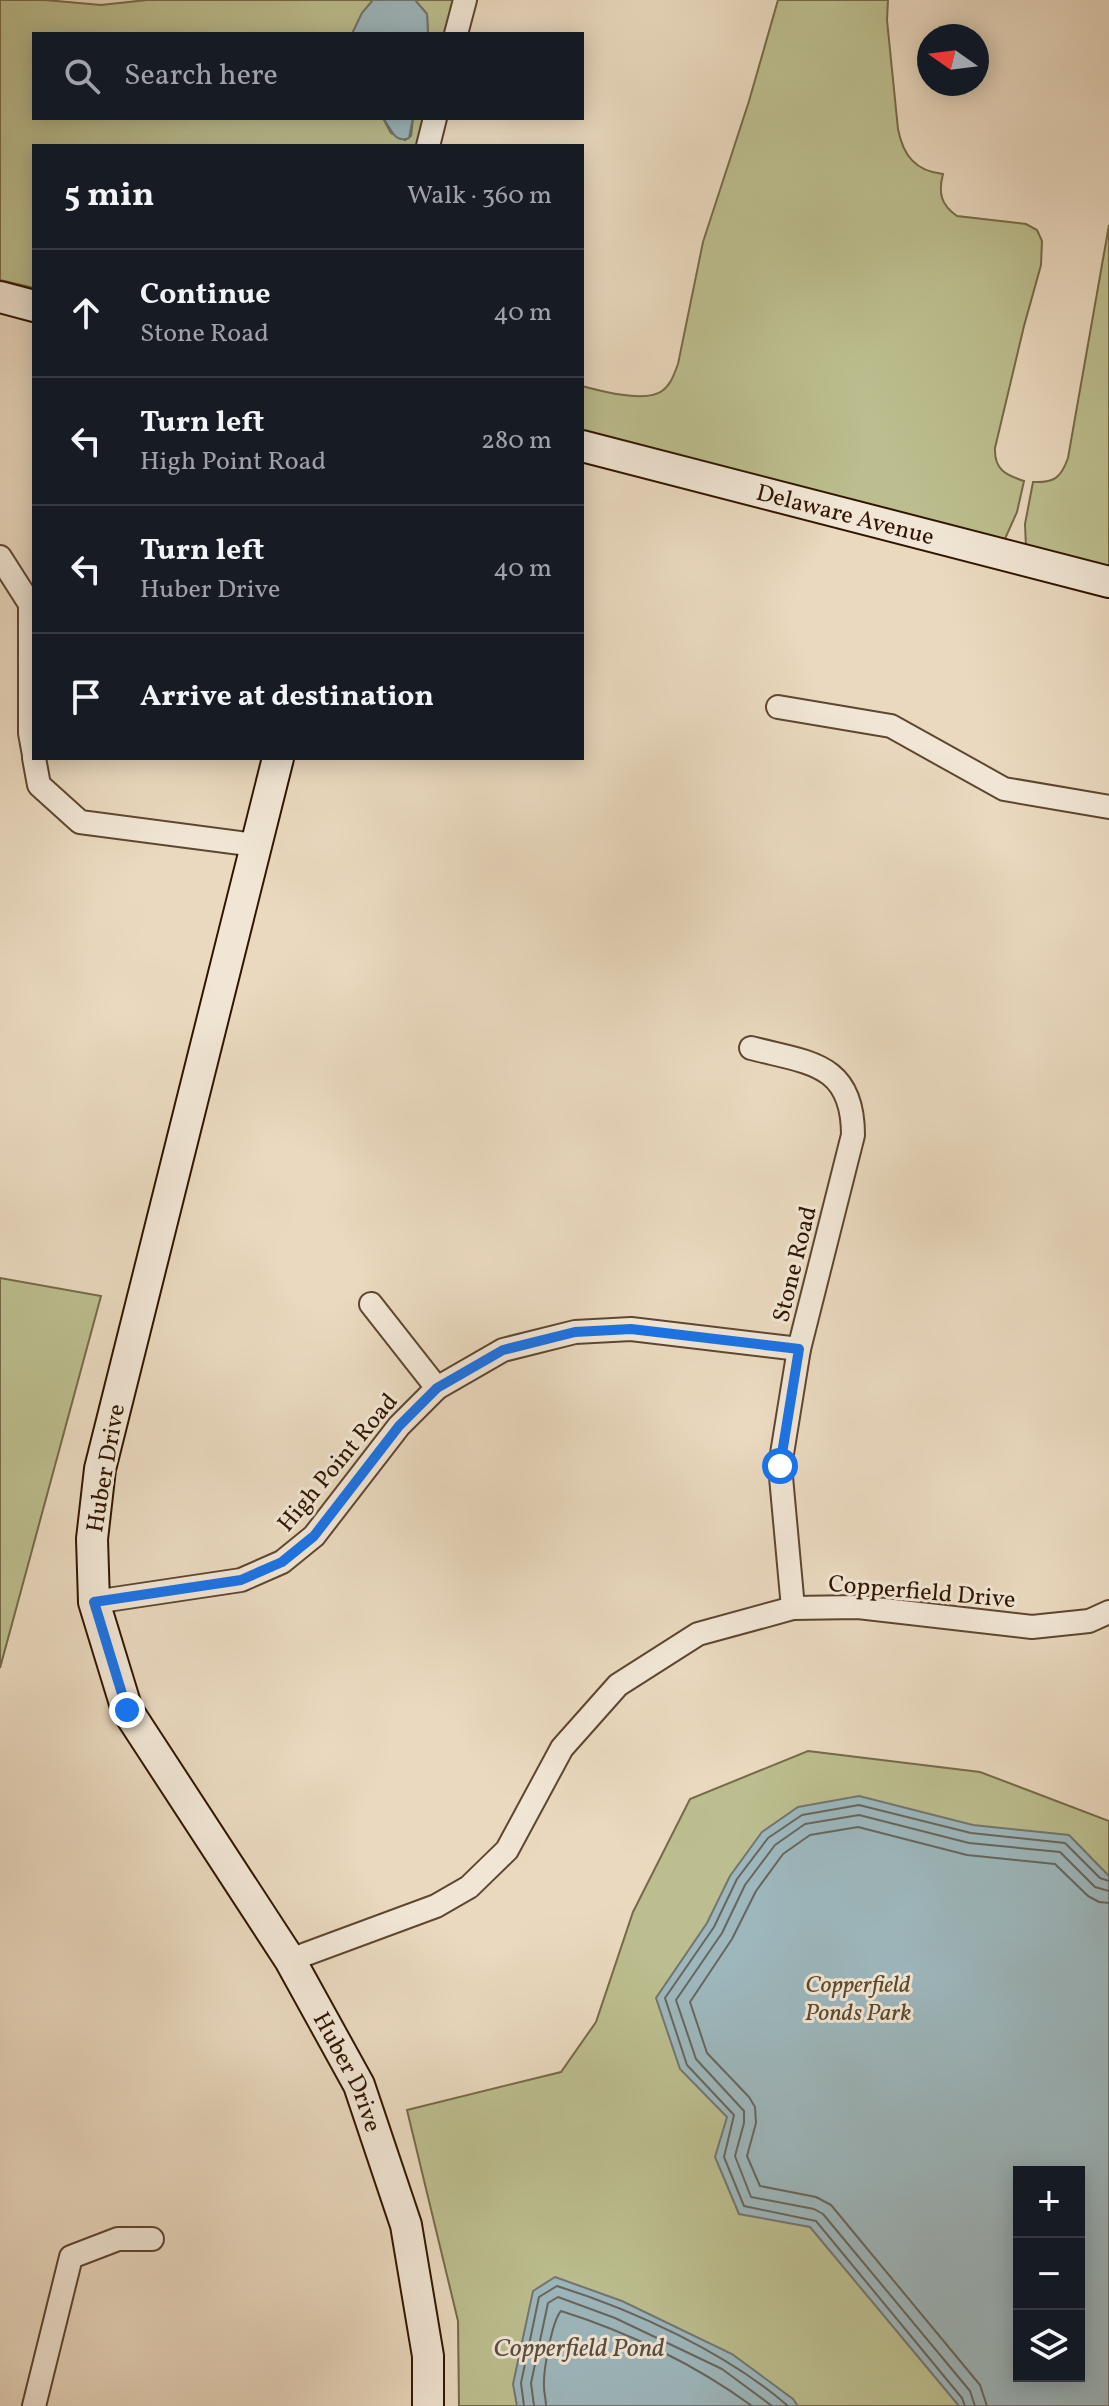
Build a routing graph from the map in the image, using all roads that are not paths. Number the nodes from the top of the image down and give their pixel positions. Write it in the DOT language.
graph roads {
  1 [pos="465,0"];
  2 [pos="457,32"];
  3 [pos="434,120"];
  4 [pos="428,144"];
  5 [pos="0,297"];
  6 [pos="32,305"];
  7 [pos="584,447"];
  8 [pos="0,557"];
  9 [pos="1109,582"];
  10 [pos="778,707"];
  11 [pos="32,745"];
  12 [pos="35,760"];
  13 [pos="277,760"];
  14 [pos="1109,807"];
  15 [pos="256,845"];
  16 [pos="751,1048"];
  17 [pos="371,1304"];
  18 [pos="799,1349"];
  19 [pos="437,1388"];
  20 [pos="94,1602"];
  21 [pos="793,1608"];
  22 [pos="1109,1612"];
  23 [pos="290,1960"];
  24 [pos="152,2239"];
  25 [pos="34,2406"];
  26 [pos="428,2406"];
  1 -- 2 [label="street"];
  3 -- 4 [label="street"];
  5 -- 6 [label="street"];
  7 -- 9 [label="street, Delaware Avenue"];
  8 -- 11 [label="street"];
  10 -- 14 [label="street"];
  12 -- 15 [label="street"];
  13 -- 15 [label="street, Huber Drive"];
  15 -- 20 [label="street, Huber Drive"];
  16 -- 18 [label="street, Stone Road"];
  17 -- 19 [label="street"];
  18 -- 19 [label="street, High Point Road"];
  18 -- 21 [label="street, Stone Road"];
  19 -- 20 [label="street, High Point Road"];
  20 -- 23 [label="street, Huber Drive"];
  21 -- 22 [label="street, Copperfield Drive"];
  21 -- 23 [label="street, Copperfield Drive"];
  23 -- 26 [label="street, Huber Drive"];
  24 -- 25 [label="street"];
}
